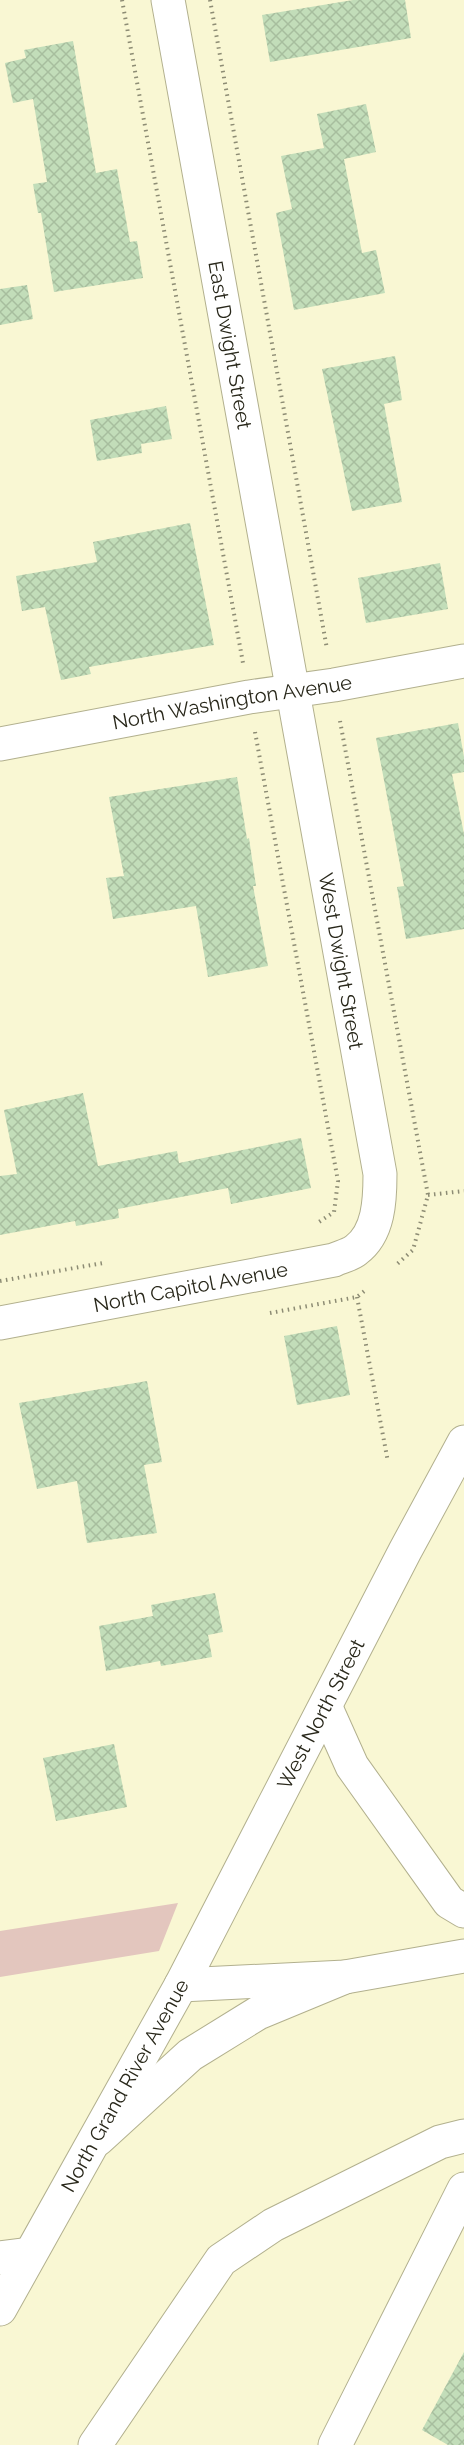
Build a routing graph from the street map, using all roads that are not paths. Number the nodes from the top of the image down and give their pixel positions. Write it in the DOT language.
graph roads {
  1 [pos="168,0"];
  2 [pos="464,661"];
  3 [pos="291,689"];
  4 [pos="0,744"];
  5 [pos="371,1232"];
  6 [pos="0,1323"];
  7 [pos="464,1442"];
  8 [pos="326,1708"];
  9 [pos="464,1911"];
  10 [pos="464,1956"];
  11 [pos="345,1977"];
  12 [pos="181,1985"];
  13 [pos="464,2136"];
  14 [pos="92,2144"];
  15 [pos="464,2189"];
  16 [pos="15,2256"];
  17 [pos="0,2309"];
  18 [pos="95,2445"];
  19 [pos="335,2445"];
  1 -- 3 [label="street, East Dwight Street"];
  2 -- 3 [label="street, North Washington Avenue"];
  3 -- 4 [label="street, North Washington Avenue"];
  3 -- 5 [label="street, West Dwight Street"];
  5 -- 6 [label="street, North Capitol Avenue"];
  7 -- 8 [label="street, West North Street"];
  8 -- 9 [label="street"];
  8 -- 12 [label="street, West North Street"];
  10 -- 11 [label="street, North Grand River Avenue"];
  11 -- 12 [label="street, North Grand River Avenue"];
  11 -- 14 [label="street"];
  12 -- 14 [label="street, North Grand River Avenue"];
  13 -- 18 [label="street"];
  14 -- 16 [label="street, North Grand River Avenue"];
  15 -- 19 [label="street"];
  16 -- 17 [label="street, North Grand River Avenue"];
}
